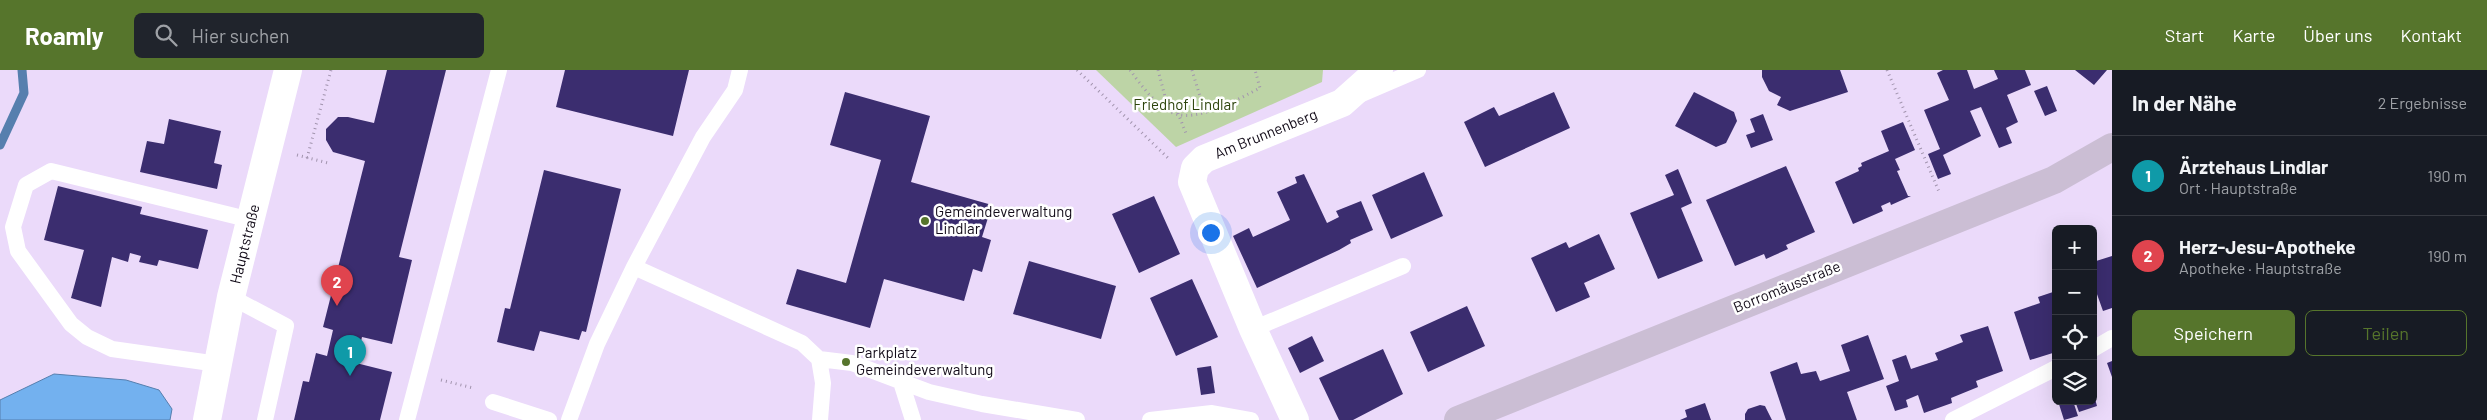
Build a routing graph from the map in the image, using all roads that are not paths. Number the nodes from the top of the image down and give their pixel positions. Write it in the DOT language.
graph roads {
  1 [pos="288,70"];
  2 [pos="499,70"];
  3 [pos="740,70"];
  4 [pos="1379,70"];
  5 [pos="1418,70"];
  6 [pos="1342,103"];
  7 [pos="2112,147"];
  8 [pos="251,220"];
  9 [pos="1403,266"];
  10 [pos="634,267"];
  11 [pos="232,297"];
  12 [pos="1253,329"];
  13 [pos="2112,338"];
  14 [pos="2097,347"];
  15 [pos="820,359"];
  16 [pos="218,364"];
  17 [pos="2052,370"];
  18 [pos="901,382"];
  19 [pos="493,402"];
  20 [pos="207,420"];
  21 [pos="265,420"];
  22 [pos="407,420"];
  23 [pos="549,420"];
  24 [pos="569,420"];
  25 [pos="820,420"];
  26 [pos="913,420"];
  27 [pos="1077,420"];
  28 [pos="1150,420"];
  29 [pos="1251,420"];
  30 [pos="1295,420"];
  31 [pos="1458,420"];
  32 [pos="1953,420"];
  1 -- 8 [label="street, Hauptstraße"];
  2 -- 22 [label="lane"];
  3 -- 10 [label="lane"];
  4 -- 6 [label="street, Am Brunnenberg"];
  5 -- 6 [label="lane"];
  6 -- 12 [label="street, Am Brunnenberg"];
  7 -- 31 [label="street, Borromäusstraße"];
  8 -- 11 [label="street, Hauptstraße"];
  8 -- 16 [label="lane"];
  9 -- 12 [label="lane"];
  10 -- 15 [label="lane"];
  10 -- 24 [label="lane"];
  11 -- 16 [label="street, Hauptstraße"];
  11 -- 21 [label="lane"];
  12 -- 30 [label="street"];
  13 -- 14 [label="lane"];
  15 -- 18 [label="lane"];
  15 -- 25 [label="lane"];
  16 -- 20 [label="street, Hauptstraße"];
  17 -- 32 [label="lane"];
  18 -- 26 [label="lane"];
  18 -- 27 [label="lane"];
  19 -- 23 [label="lane"];
  28 -- 29 [label="lane"];
}
